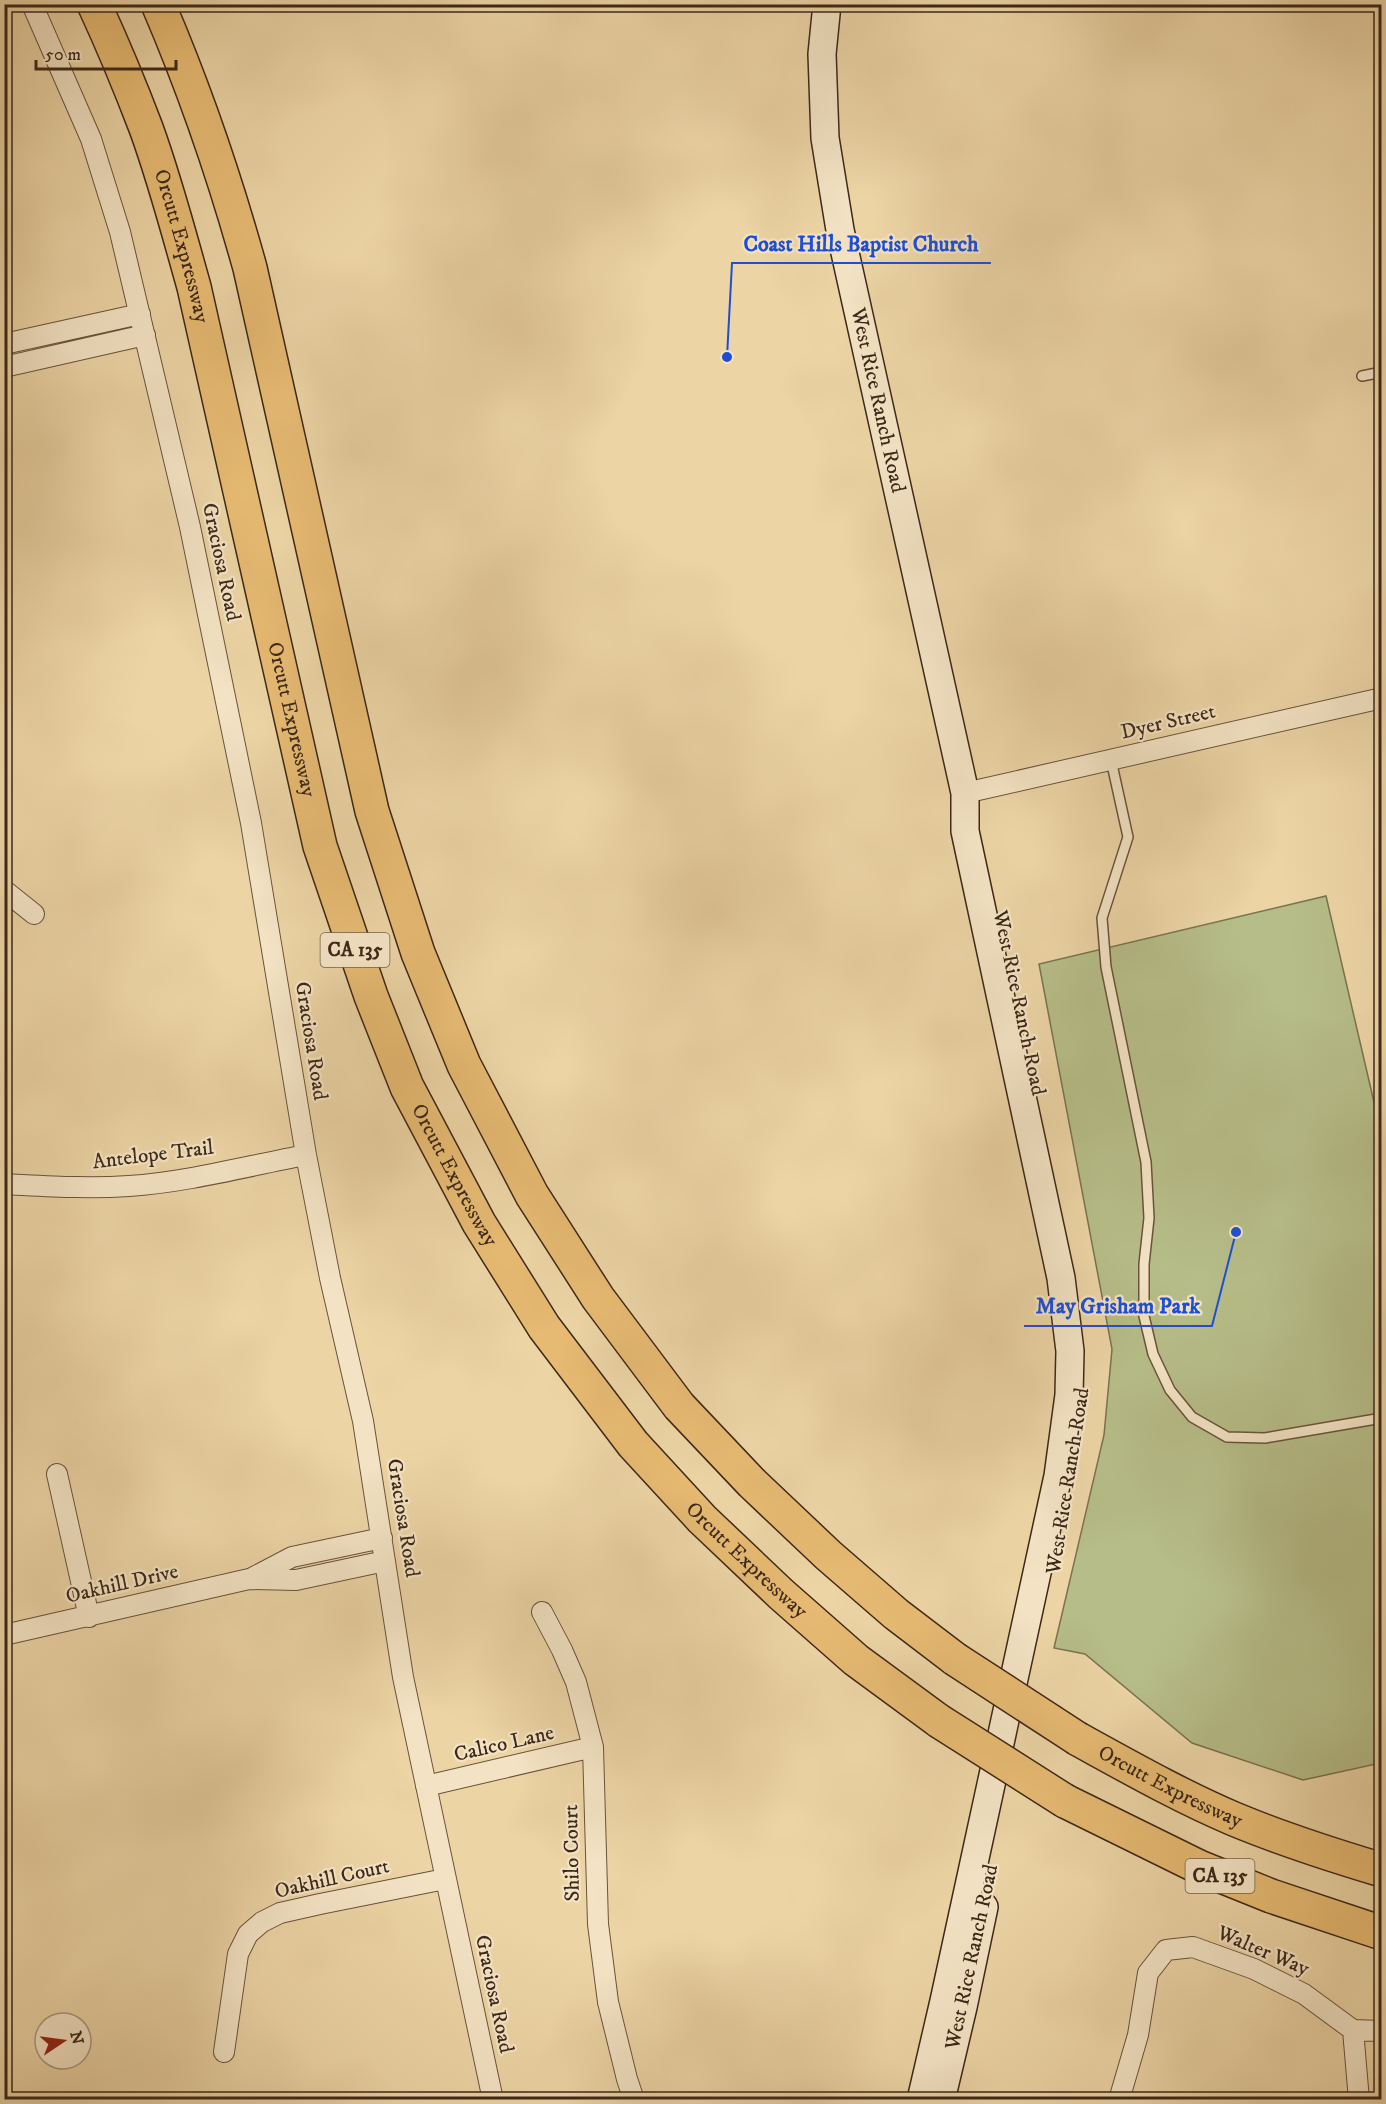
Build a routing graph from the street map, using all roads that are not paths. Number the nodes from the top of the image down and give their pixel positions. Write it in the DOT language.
graph roads {
  1 [pos="32,4"];
  2 [pos="94,4"];
  3 [pos="158,4"];
  4 [pos="826,4"];
  5 [pos="140,314"];
  6 [pos="145,335"];
  7 [pos="4,344"];
  8 [pos="4,367"];
  9 [pos="1382,372"];
  10 [pos="1362,376"];
  11 [pos="1382,698"];
  12 [pos="1111,760"];
  13 [pos="964,793"];
  14 [pos="4,890"];
  15 [pos="34,914"];
  16 [pos="306,1155"];
  17 [pos="4,1184"];
  18 [pos="1382,1418"];
  19 [pos="57,1473"];
  20 [pos="382,1538"];
  21 [pos="386,1561"];
  22 [pos="249,1579"];
  23 [pos="542,1612"];
  24 [pos="89,1617"];
  25 [pos="4,1635"];
  26 [pos="593,1747"];
  27 [pos="426,1786"];
  28 [pos="1382,1870"];
  29 [pos="445,1879"];
  30 [pos="1382,1934"];
  31 [pos="1353,2030"];
  32 [pos="1382,2031"];
  33 [pos="224,2052"];
  34 [pos="493,2100"];
  35 [pos="634,2100"];
  36 [pos="921,2100"];
  37 [pos="940,2100"];
  38 [pos="1119,2100"];
  39 [pos="1359,2100"];
  1 -- 5 [label="street, Graciosa Road"];
  2 -- 30 [label="highway, Orcutt Expressway / CA 135, bridge"];
  3 -- 28 [label="highway, Orcutt Expressway / CA 135, bridge"];
  4 -- 13 [label="main road, West Rice Ranch Road"];
  5 -- 6 [label="street, Graciosa Road"];
  5 -- 7 [label="street"];
  6 -- 8 [label="street"];
  6 -- 16 [label="street, Graciosa Road"];
  9 -- 10 [label="lane"];
  11 -- 12 [label="street, Dyer Street"];
  12 -- 13 [label="street, Dyer Street"];
  12 -- 18 [label="lane"];
  13 -- 36 [label="main road, West Rice Ranch Road"];
  13 -- 37 [label="main road, West Rice Ranch Road"];
  14 -- 15 [label="street"];
  16 -- 17 [label="street, Antelope Trail"];
  16 -- 20 [label="street, Graciosa Road"];
  19 -- 24 [label="street"];
  20 -- 21 [label="street, Graciosa Road"];
  20 -- 22 [label="street, Oakhill Drive"];
  21 -- 22 [label="street, Oakhill Drive"];
  21 -- 27 [label="street, Graciosa Road"];
  22 -- 24 [label="street, Oakhill Drive"];
  23 -- 26 [label="street, Shilo Court"];
  24 -- 25 [label="street, Oakhill Drive"];
  26 -- 27 [label="street, Calico Lane"];
  26 -- 35 [label="street, Shilo Court"];
  27 -- 29 [label="street, Graciosa Road"];
  29 -- 33 [label="street, Oakhill Court"];
  29 -- 34 [label="street, Graciosa Road"];
  31 -- 32 [label="street"];
  31 -- 38 [label="street, Walter Way"];
  31 -- 39 [label="street"];
}
